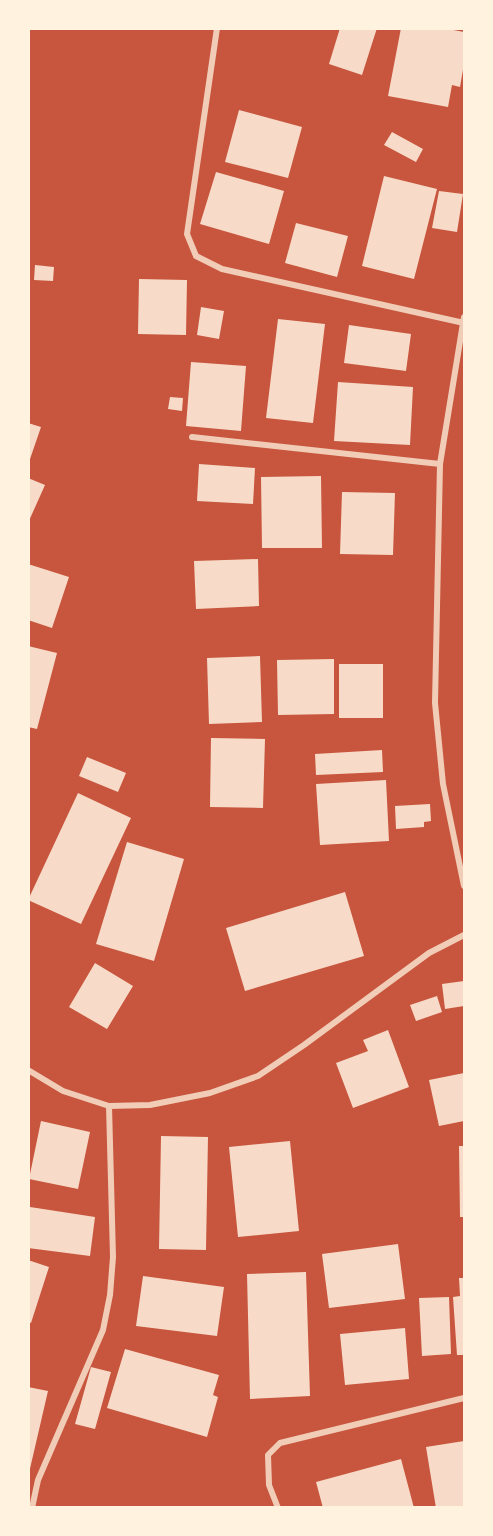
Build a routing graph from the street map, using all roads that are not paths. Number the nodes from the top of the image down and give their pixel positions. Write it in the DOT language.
graph roads {
  1 [pos="217,28"];
  2 [pos="464,320"];
  3 [pos="192,437"];
  4 [pos="440,464"];
  5 [pos="465,886"];
  6 [pos="465,934"];
  7 [pos="28,1070"];
  8 [pos="109,1106"];
  9 [pos="465,1398"];
  10 [pos="32,1508"];
  11 [pos="278,1508"];
  1 -- 2 [label="street"];
  2 -- 4 [label="street"];
  3 -- 4 [label="street"];
  4 -- 5 [label="street"];
  6 -- 8 [label="street"];
  7 -- 8 [label="street"];
  8 -- 10 [label="street"];
  9 -- 11 [label="street"];
}
